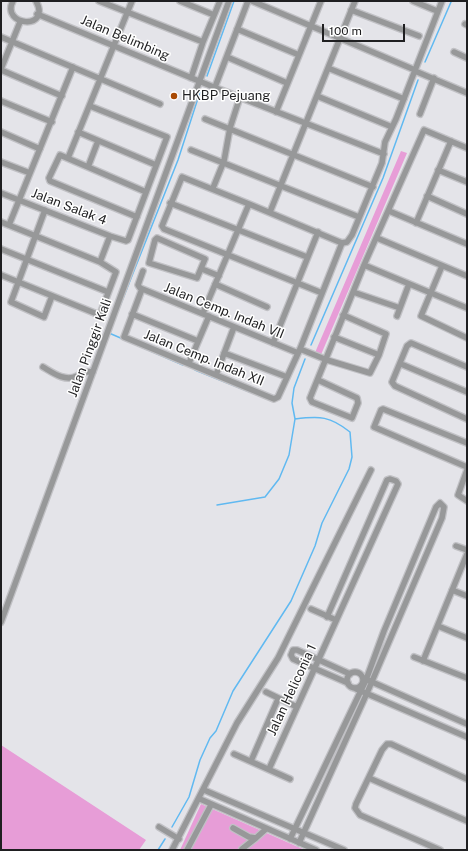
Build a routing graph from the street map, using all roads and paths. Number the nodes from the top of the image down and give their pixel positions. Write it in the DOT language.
graph roads {
  1 [pos="36,1"];
  2 [pos="99,1"];
  3 [pos="132,1"];
  4 [pos="180,1"];
  5 [pos="220,1"];
  6 [pos="229,1"];
  7 [pos="248,1"];
  8 [pos="252,1"];
  9 [pos="321,1"];
  10 [pos="355,1"];
  11 [pos="412,1"];
  12 [pos="442,1"];
  13 [pos="10,2"];
  14 [pos="351,10"];
  15 [pos="438,11"];
  16 [pos="128,12"];
  17 [pos="37,14"];
  18 [pos="214,15"];
  19 [pos="20,22"];
  20 [pos="312,25"];
  21 [pos="237,29"];
  22 [pos="419,36"];
  23 [pos="1,37"];
  24 [pos="340,38"];
  25 [pos="12,42"];
  26 [pos="203,42"];
  27 [pos="114,46"];
  28 [pos="454,52"];
  29 [pos="299,55"];
  30 [pos="226,57"];
  31 [pos="467,58"];
  32 [pos="73,68"];
  33 [pos="328,68"];
  34 [pos="1,70"];
  35 [pos="416,70"];
  36 [pos="431,77"];
  37 [pos="191,78"];
  38 [pos="100,79"];
  39 [pos="201,82"];
  40 [pos="287,83"];
  41 [pos="213,86"];
  42 [pos="467,93"];
  43 [pos="62,96"];
  44 [pos="317,96"];
  45 [pos="240,97"];
  46 [pos="404,99"];
  47 [pos="1,101"];
  48 [pos="160,104"];
  49 [pos="90,106"];
  50 [pos="276,112"];
  51 [pos="420,114"];
  52 [pos="205,119"];
  53 [pos="52,122"];
  54 [pos="306,123"];
  55 [pos="392,127"];
  56 [pos="230,128"];
  57 [pos="1,132"];
  58 [pos="78,132"];
  59 [pos="98,141"];
  60 [pos="451,141"];
  61 [pos="467,148"];
  62 [pos="40,149"];
  63 [pos="191,150"];
  64 [pos="294,154"];
  65 [pos="384,154"];
  66 [pos="68,158"];
  67 [pos="224,161"];
  68 [pos="1,162"];
  69 [pos="156,165"];
  70 [pos="88,167"];
  71 [pos="438,170"];
  72 [pos="30,173"];
  73 [pos="467,182"];
  74 [pos="281,185"];
  75 [pos="372,187"];
  76 [pos="213,188"];
  77 [pos="1,192"];
  78 [pos="146,192"];
  79 [pos="427,196"];
  80 [pos="19,200"];
  81 [pos="170,203"];
  82 [pos="249,204"];
  83 [pos="45,210"];
  84 [pos="389,211"];
  85 [pos="270,212"];
  86 [pos="467,214"];
  87 [pos="137,217"];
  88 [pos="359,217"];
  89 [pos="1,222"];
  90 [pos="416,223"];
  91 [pos="9,225"];
  92 [pos="237,230"];
  93 [pos="318,232"];
  94 [pos="36,236"];
  95 [pos="110,236"];
  96 [pos="377,238"];
  97 [pos="342,243"];
  98 [pos="467,244"];
  99 [pos="1,248"];
  100 [pos="227,255"];
  101 [pos="307,257"];
  102 [pos="27,259"];
  103 [pos="100,262"];
  104 [pos="364,265"];
  105 [pos="442,266"];
  106 [pos="202,269"];
  107 [pos="143,272"];
  108 [pos="1,274"];
  109 [pos="219,276"];
  110 [pos="467,276"];
  111 [pos="18,281"];
  112 [pos="215,284"];
  113 [pos="297,284"];
  114 [pos="409,284"];
  115 [pos="142,290"];
  116 [pos="108,292"];
  117 [pos="353,292"];
  118 [pos="431,292"];
  119 [pos="322,293"];
  120 [pos="52,296"];
  121 [pos="267,307"];
  122 [pos="400,308"];
  123 [pos="467,308"];
  124 [pos="132,314"];
  125 [pos="206,314"];
  126 [pos="344,315"];
  127 [pos="397,316"];
  128 [pos="234,328"];
  129 [pos="334,337"];
  130 [pos="467,338"];
  131 [pos="198,341"];
  132 [pos="273,343"];
  133 [pos="301,351"];
  134 [pos="224,353"];
  135 [pos="380,355"];
  136 [pos="325,359"];
  137 [pos="189,363"];
  138 [pos="400,364"];
  139 [pos="43,366"];
  140 [pos="467,367"];
  141 [pos="92,372"];
  142 [pos="216,374"];
  143 [pos="286,377"];
  144 [pos="318,380"];
  145 [pos="467,392"];
  146 [pos="467,419"];
  147 [pos="467,443"];
  148 [pos="467,468"];
  149 [pos="371,470"];
  150 [pos="467,501"];
  151 [pos="456,546"];
  152 [pos="467,550"];
  153 [pos="467,554"];
  154 [pos="452,590"];
  155 [pos="467,596"];
  156 [pos="311,609"];
  157 [pos="327,617"];
  158 [pos="336,620"];
  159 [pos="1,622"];
  160 [pos="438,626"];
  161 [pos="467,638"];
  162 [pos="414,657"];
  163 [pos="319,660"];
  164 [pos="424,661"];
  165 [pos="334,667"];
  166 [pos="315,669"];
  167 [pos="350,674"];
  168 [pos="330,675"];
  169 [pos="467,678"];
  170 [pos="367,680"];
  171 [pos="348,683"];
  172 [pos="354,688"];
  173 [pos="361,690"];
  174 [pos="266,692"];
  175 [pos="367,693"];
  176 [pos="278,699"];
  177 [pos="296,706"];
  178 [pos="467,724"];
  179 [pos="467,737"];
  180 [pos="234,754"];
  181 [pos="251,761"];
  182 [pos="269,769"];
  183 [pos="369,778"];
  184 [pos="290,779"];
  185 [pos="467,779"];
  186 [pos="204,790"];
  187 [pos="200,799"];
  188 [pos="211,805"];
  189 [pos="467,821"];
  190 [pos="159,827"];
  191 [pos="233,828"];
  192 [pos="266,829"];
  193 [pos="295,829"];
  194 [pos="304,833"];
  195 [pos="256,838"];
  196 [pos="178,839"];
  197 [pos="290,839"];
  198 [pos="299,843"];
  199 [pos="242,849"];
  200 [pos="172,850"];
  201 [pos="187,850"];
  202 [pos="316,850"];
  203 [pos="344,850"];
  204 [pos="440,850"];
  1 -- 17 [label="street"];
  2 -- 16 [label="street"];
  3 -- 16 [label="street"];
  4 -- 18 [label="street"];
  5 -- 18 [label="street"];
  6 -- 39 [label="street, Jalan Pinggir Kali"];
  7 -- 21 [label="street"];
  8 -- 20 [label="street"];
  9 -- 20 [label="street"];
  10 -- 14 [label="street"];
  11 -- 15 [label="street"];
  12 -- 15 [label="street"];
  13 -- 19 [label="street"];
  14 -- 22 [label="street"];
  14 -- 24 [label="street"];
  15 -- 35 [label="street"];
  16 -- 26 [label="street"];
  16 -- 27 [label="street"];
  17 -- 19 [label="street"];
  17 -- 27 [label="street, Jalan Belimbing"];
  18 -- 26 [label="street"];
  19 -- 25 [label="street"];
  20 -- 24 [label="street"];
  20 -- 29 [label="street"];
  21 -- 29 [label="street"];
  21 -- 30 [label="street"];
  23 -- 25 [label="street"];
  24 -- 33 [label="street"];
  24 -- 35 [label="street"];
  25 -- 32 [label="street"];
  25 -- 34 [label="street"];
  26 -- 37 [label="street"];
  27 -- 37 [label="street, Jalan Belimbing"];
  27 -- 38 [label="street"];
  28 -- 31 [label="street"];
  29 -- 40 [label="street"];
  30 -- 40 [label="street"];
  30 -- 41 [label="street"];
  32 -- 38 [label="street"];
  32 -- 43 [label="street"];
  33 -- 44 [label="street"];
  33 -- 46 [label="street"];
  34 -- 43 [label="street"];
  35 -- 36 [label="street"];
  35 -- 46 [label="street"];
  36 -- 42 [label="street"];
  36 -- 51 [label="street"];
  37 -- 39 [label="street, Jalan Belimbing"];
  38 -- 48 [label="street"];
  38 -- 49 [label="street"];
  39 -- 41 [label="street, Jalan Belimbing"];
  39 -- 141 [label="street, Jalan Pinggir Kali"];
  40 -- 50 [label="street"];
  41 -- 45 [label="street, Jalan Belimbing"];
  43 -- 53 [label="street"];
  44 -- 54 [label="street"];
  44 -- 55 [label="street"];
  45 -- 50 [label="street, Jalan Belimbing"];
  45 -- 56 [label="street"];
  46 -- 55 [label="street"];
  47 -- 53 [label="street"];
  49 -- 58 [label="street"];
  49 -- 69 [label="street"];
  50 -- 54 [label="street, Jalan Belimbing"];
  52 -- 56 [label="street"];
  53 -- 62 [label="street"];
  54 -- 64 [label="street"];
  54 -- 65 [label="street, Jalan Belimbing"];
  55 -- 65 [label="street"];
  56 -- 64 [label="street"];
  56 -- 67 [label="street"];
  57 -- 62 [label="street"];
  58 -- 59 [label="street"];
  58 -- 66 [label="street"];
  59 -- 69 [label="street"];
  59 -- 70 [label="street"];
  60 -- 61 [label="street"];
  60 -- 71 [label="street"];
  60 -- 84 [label="street"];
  62 -- 72 [label="street"];
  63 -- 67 [label="street"];
  64 -- 74 [label="street"];
  64 -- 75 [label="street"];
  65 -- 75 [label="street"];
  66 -- 70 [label="street"];
  66 -- 87 [label="street"];
  67 -- 74 [label="street"];
  67 -- 76 [label="street"];
  68 -- 72 [label="street"];
  69 -- 78 [label="street"];
  70 -- 78 [label="street"];
  71 -- 73 [label="street"];
  71 -- 79 [label="street"];
  72 -- 80 [label="street"];
  74 -- 85 [label="street"];
  74 -- 88 [label="street"];
  75 -- 88 [label="street"];
  76 -- 81 [label="street"];
  76 -- 82 [label="street"];
  77 -- 80 [label="street, Jalan Salak 4"];
  78 -- 87 [label="street"];
  79 -- 86 [label="street"];
  79 -- 90 [label="street"];
  80 -- 83 [label="street, Jalan Salak 4"];
  80 -- 91 [label="street"];
  81 -- 92 [label="street"];
  81 -- 100 [label="street"];
  82 -- 85 [label="street"];
  82 -- 92 [label="street"];
  83 -- 94 [label="street"];
  83 -- 95 [label="street, Jalan Salak 4"];
  84 -- 90 [label="street"];
  84 -- 96 [label="street"];
  85 -- 93 [label="street"];
  87 -- 95 [label="street, Jalan Salak 4"];
  88 -- 97 [label="street, Jalan Cemp. Indah XII"];
  89 -- 91 [label="street"];
  90 -- 98 [label="street"];
  91 -- 94 [label="street"];
  92 -- 100 [label="street"];
  92 -- 101 [label="street"];
  93 -- 97 [label="street"];
  93 -- 101 [label="street"];
  94 -- 102 [label="street"];
  94 -- 103 [label="street"];
  95 -- 103 [label="street"];
  96 -- 104 [label="street"];
  96 -- 105 [label="street"];
  97 -- 119 [label="street, Jalan Cemp. Indah XII"];
  99 -- 102 [label="street"];
  100 -- 109 [label="street"];
  100 -- 113 [label="street"];
  101 -- 113 [label="street"];
  102 -- 111 [label="street"];
  102 -- 116 [label="street"];
  103 -- 116 [label="street"];
  104 -- 114 [label="street"];
  104 -- 117 [label="street"];
  105 -- 110 [label="street"];
  105 -- 118 [label="street"];
  106 -- 106 [label="street"];
  106 -- 109 [label="street"];
  107 -- 115 [label="street, Jalan Cemp. Indah XII"];
  108 -- 111 [label="street"];
  109 -- 112 [label="street"];
  111 -- 120 [label="street"];
  111 -- 120 [label="street"];
  112 -- 121 [label="street"];
  112 -- 125 [label="street"];
  113 -- 119 [label="street"];
  113 -- 132 [label="street"];
  114 -- 118 [label="street"];
  114 -- 122 [label="street"];
  115 -- 124 [label="street, Jalan Cemp. Indah XII"];
  115 -- 125 [label="street, Jalan Cemp. Indah VII"];
  116 -- 120 [label="street"];
  117 -- 122 [label="street"];
  117 -- 126 [label="street"];
  118 -- 123 [label="street"];
  118 -- 130 [label="street"];
  119 -- 133 [label="street, Jalan Cemp. Indah XII"];
  122 -- 127 [label="street"];
  124 -- 131 [label="street"];
  124 -- 137 [label="street, Jalan Cemp. Indah XII"];
  125 -- 128 [label="street, Jalan Cemp. Indah VII"];
  125 -- 131 [label="street"];
  126 -- 129 [label="street"];
  126 -- 135 [label="street"];
  128 -- 132 [label="street, Jalan Cemp. Indah VII"];
  128 -- 134 [label="street"];
  129 -- 135 [label="street"];
  129 -- 136 [label="street"];
  131 -- 137 [label="street"];
  132 -- 133 [label="street, Jalan Cemp. Indah VII"];
  133 -- 136 [label="street, Jalan Cemp. Indah VII"];
  133 -- 143 [label="street, Jalan Cemp. Indah XII"];
  134 -- 142 [label="street"];
  134 -- 143 [label="street"];
  135 -- 136 [label="street, Jalan Cemp. Indah VII"];
  136 -- 144 [label="street"];
  137 -- 142 [label="street, Jalan Cemp. Indah XII"];
  138 -- 140 [label="street"];
  138 -- 145 [label="street"];
  138 -- 146 [label="street"];
  139 -- 141 [label="street"];
  141 -- 159 [label="street, Jalan Pinggir Kali"];
  142 -- 143 [label="street, Jalan Cemp. Indah XII"];
  144 -- 144 [label="street"];
  147 -- 148 [label="street"];
  148 -- 150 [label="street"];
  149 -- 186 [label="street"];
  151 -- 152 [label="street"];
  153 -- 154 [label="street"];
  154 -- 155 [label="street"];
  154 -- 160 [label="street"];
  156 -- 157 [label="street"];
  157 -- 158 [label="street"];
  157 -- 158 [label="street, Jalan Heliconia 1"];
  158 -- 163 [label="street, Jalan Heliconia 1"];
  160 -- 161 [label="street"];
  160 -- 164 [label="street"];
  162 -- 164 [label="street"];
  163 -- 165 [label="street"];
  163 -- 166 [label="street, Jalan Heliconia 1"];
  163 -- 166 [label="street"];
  164 -- 169 [label="street"];
  165 -- 167 [label="street"];
  165 -- 168 [label="street"];
  166 -- 168 [label="street"];
  166 -- 177 [label="street, Jalan Heliconia 1"];
  167 -- 170 [label="street"];
  167 -- 171 [label="street"];
  168 -- 171 [label="street"];
  170 -- 170 [label="street"];
  170 -- 172 [label="street"];
  170 -- 173 [label="street"];
  170 -- 175 [label="street"];
  170 -- 178 [label="street"];
  171 -- 172 [label="street"];
  172 -- 173 [label="street"];
  173 -- 175 [label="street"];
  173 -- 193 [label="street"];
  174 -- 176 [label="street"];
  175 -- 179 [label="street"];
  175 -- 194 [label="street"];
  176 -- 177 [label="street"];
  176 -- 181 [label="street"];
  177 -- 182 [label="street, Jalan Heliconia 1"];
  180 -- 181 [label="street"];
  181 -- 182 [label="street"];
  182 -- 184 [label="street"];
  183 -- 185 [label="street"];
  183 -- 189 [label="street"];
  183 -- 204 [label="street"];
  186 -- 187 [label="street"];
  186 -- 193 [label="street"];
  187 -- 188 [label="street"];
  187 -- 196 [label="street"];
  188 -- 192 [label="street"];
  188 -- 201 [label="street"];
  190 -- 196 [label="street"];
  191 -- 195 [label="street"];
  192 -- 195 [label="street"];
  192 -- 197 [label="street"];
  193 -- 194 [label="street"];
  193 -- 197 [label="street"];
  194 -- 198 [label="street"];
  194 -- 203 [label="street"];
  195 -- 199 [label="street"];
  196 -- 200 [label="street"];
  197 -- 198 [label="street"];
  198 -- 202 [label="street"];
}
